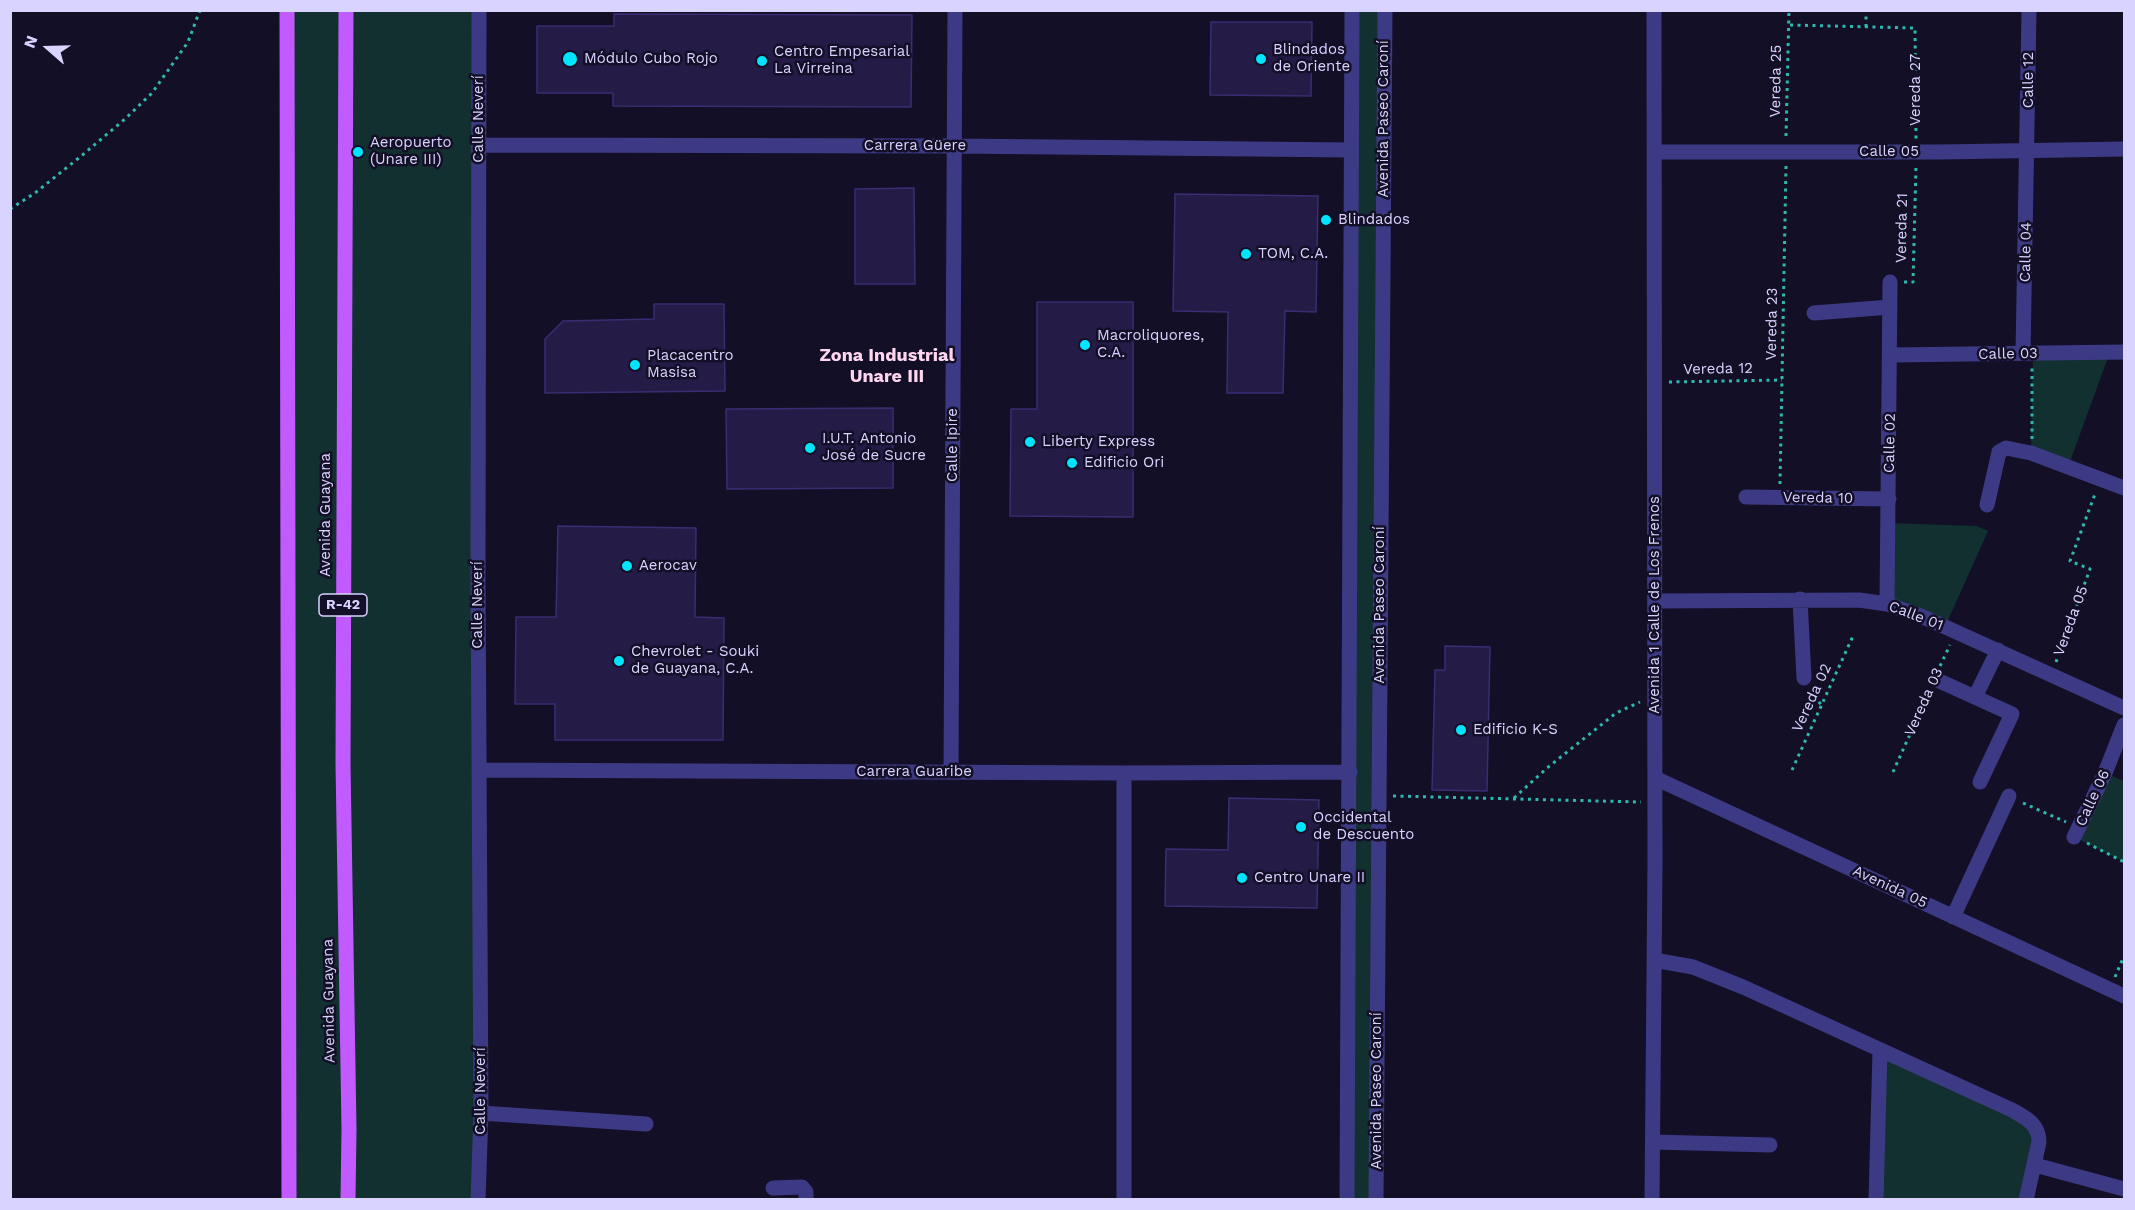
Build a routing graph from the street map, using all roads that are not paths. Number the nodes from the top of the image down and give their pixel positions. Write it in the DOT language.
graph roads {
  1 [pos="287,10"];
  2 [pos="346,10"];
  3 [pos="479,10"];
  4 [pos="955,10"];
  5 [pos="1352,10"];
  6 [pos="1385,10"];
  7 [pos="1654,10"];
  8 [pos="2029,10"];
  9 [pos="478,145"];
  10 [pos="954,146"];
  11 [pos="2124,149"];
  12 [pos="1351,150"];
  13 [pos="2028,150"];
  14 [pos="1654,152"];
  15 [pos="1890,282"];
  16 [pos="1890,307"];
  17 [pos="1814,313"];
  18 [pos="2124,352"];
  19 [pos="2028,353"];
  20 [pos="1891,355"];
  21 [pos="2124,488"];
  22 [pos="1746,497"];
  23 [pos="1889,499"];
  24 [pos="1987,505"];
  25 [pos="1800,600"];
  26 [pos="1655,601"];
  27 [pos="1887,604"];
  28 [pos="1998,650"];
  29 [pos="1804,678"];
  30 [pos="1935,679"];
  31 [pos="1975,698"];
  32 [pos="2124,708"];
  33 [pos="2124,725"];
  34 [pos="479,770"];
  35 [pos="951,772"];
  36 [pos="1350,772"];
  37 [pos="1124,773"];
  38 [pos="1655,778"];
  39 [pos="1980,782"];
  40 [pos="2009,796"];
  41 [pos="2077,832"];
  42 [pos="1953,917"];
  43 [pos="1654,960"];
  44 [pos="2124,996"];
  45 [pos="1880,1051"];
  46 [pos="481,1113"];
  47 [pos="646,1124"];
  48 [pos="1653,1142"];
  49 [pos="1770,1145"];
  50 [pos="2035,1165"];
  51 [pos="773,1188"];
  52 [pos="2124,1189"];
  53 [pos="288,1200"];
  54 [pos="348,1200"];
  55 [pos="478,1200"];
  56 [pos="807,1200"];
  57 [pos="1124,1200"];
  58 [pos="1347,1200"];
  59 [pos="1376,1200"];
  60 [pos="1652,1200"];
  61 [pos="1876,1200"];
  62 [pos="2026,1200"];
  1 -- 53 [label="main road"];
  2 -- 54 [label="main road, Avenida Guayana / R-42"];
  3 -- 9 [label="street, Calle Neverí"];
  4 -- 10 [label="street, Calle Ipire"];
  5 -- 12 [label="street, Avenida Paseo Caroní"];
  6 -- 59 [label="street, Avenida Paseo Caroní"];
  7 -- 14 [label="street, Avenida 1 Calle de Los Frenos"];
  8 -- 13 [label="street, Calle 12"];
  9 -- 10 [label="street, Carrera Güere"];
  9 -- 34 [label="street, Calle Neverí"];
  10 -- 12 [label="street, Carrera Güere"];
  10 -- 35 [label="street, Calle Ipire"];
  11 -- 13 [label="street, Calle 05"];
  12 -- 36 [label="street, Avenida Paseo Caroní"];
  13 -- 14 [label="street, Calle 05"];
  13 -- 19 [label="street, Calle 04"];
  14 -- 26 [label="street, Avenida 1 Calle de Los Frenos"];
  15 -- 16 [label="street, Calle 02"];
  16 -- 17 [label="street"];
  16 -- 20 [label="street, Calle 02"];
  18 -- 19 [label="street, Calle 03"];
  19 -- 20 [label="street, Calle 03"];
  20 -- 23 [label="street, Calle 02"];
  21 -- 24 [label="street"];
  22 -- 23 [label="street, Vereda 10"];
  23 -- 27 [label="street, Calle 02"];
  25 -- 26 [label="street, Calle 01"];
  25 -- 27 [label="street, Calle 01"];
  25 -- 29 [label="street"];
  26 -- 38 [label="street, Avenida 1 Calle de Los Frenos"];
  27 -- 28 [label="street, Calle 01"];
  28 -- 31 [label="street"];
  28 -- 32 [label="street, Calle 01"];
  30 -- 31 [label="street"];
  31 -- 39 [label="street"];
  33 -- 41 [label="street, Calle 06"];
  34 -- 35 [label="street, Carrera Guaribe"];
  34 -- 46 [label="street, Calle Neverí"];
  35 -- 37 [label="street, Carrera Guaribe"];
  36 -- 37 [label="street, Carrera Guaribe"];
  36 -- 58 [label="street, Avenida Paseo Caroní"];
  37 -- 57 [label="street"];
  38 -- 42 [label="street, Avenida 05"];
  38 -- 43 [label="street, Avenida 1 Calle de Los Frenos"];
  40 -- 42 [label="street"];
  42 -- 44 [label="street, Avenida 05"];
  43 -- 45 [label="street"];
  43 -- 48 [label="street, Avenida 1 Calle de Los Frenos"];
  45 -- 50 [label="street"];
  45 -- 61 [label="street"];
  46 -- 47 [label="street"];
  46 -- 55 [label="street, Calle Neverí"];
  48 -- 49 [label="street"];
  48 -- 60 [label="street, Avenida 1 Calle de Los Frenos"];
  50 -- 52 [label="street"];
  50 -- 62 [label="street"];
  51 -- 56 [label="street"];
}
